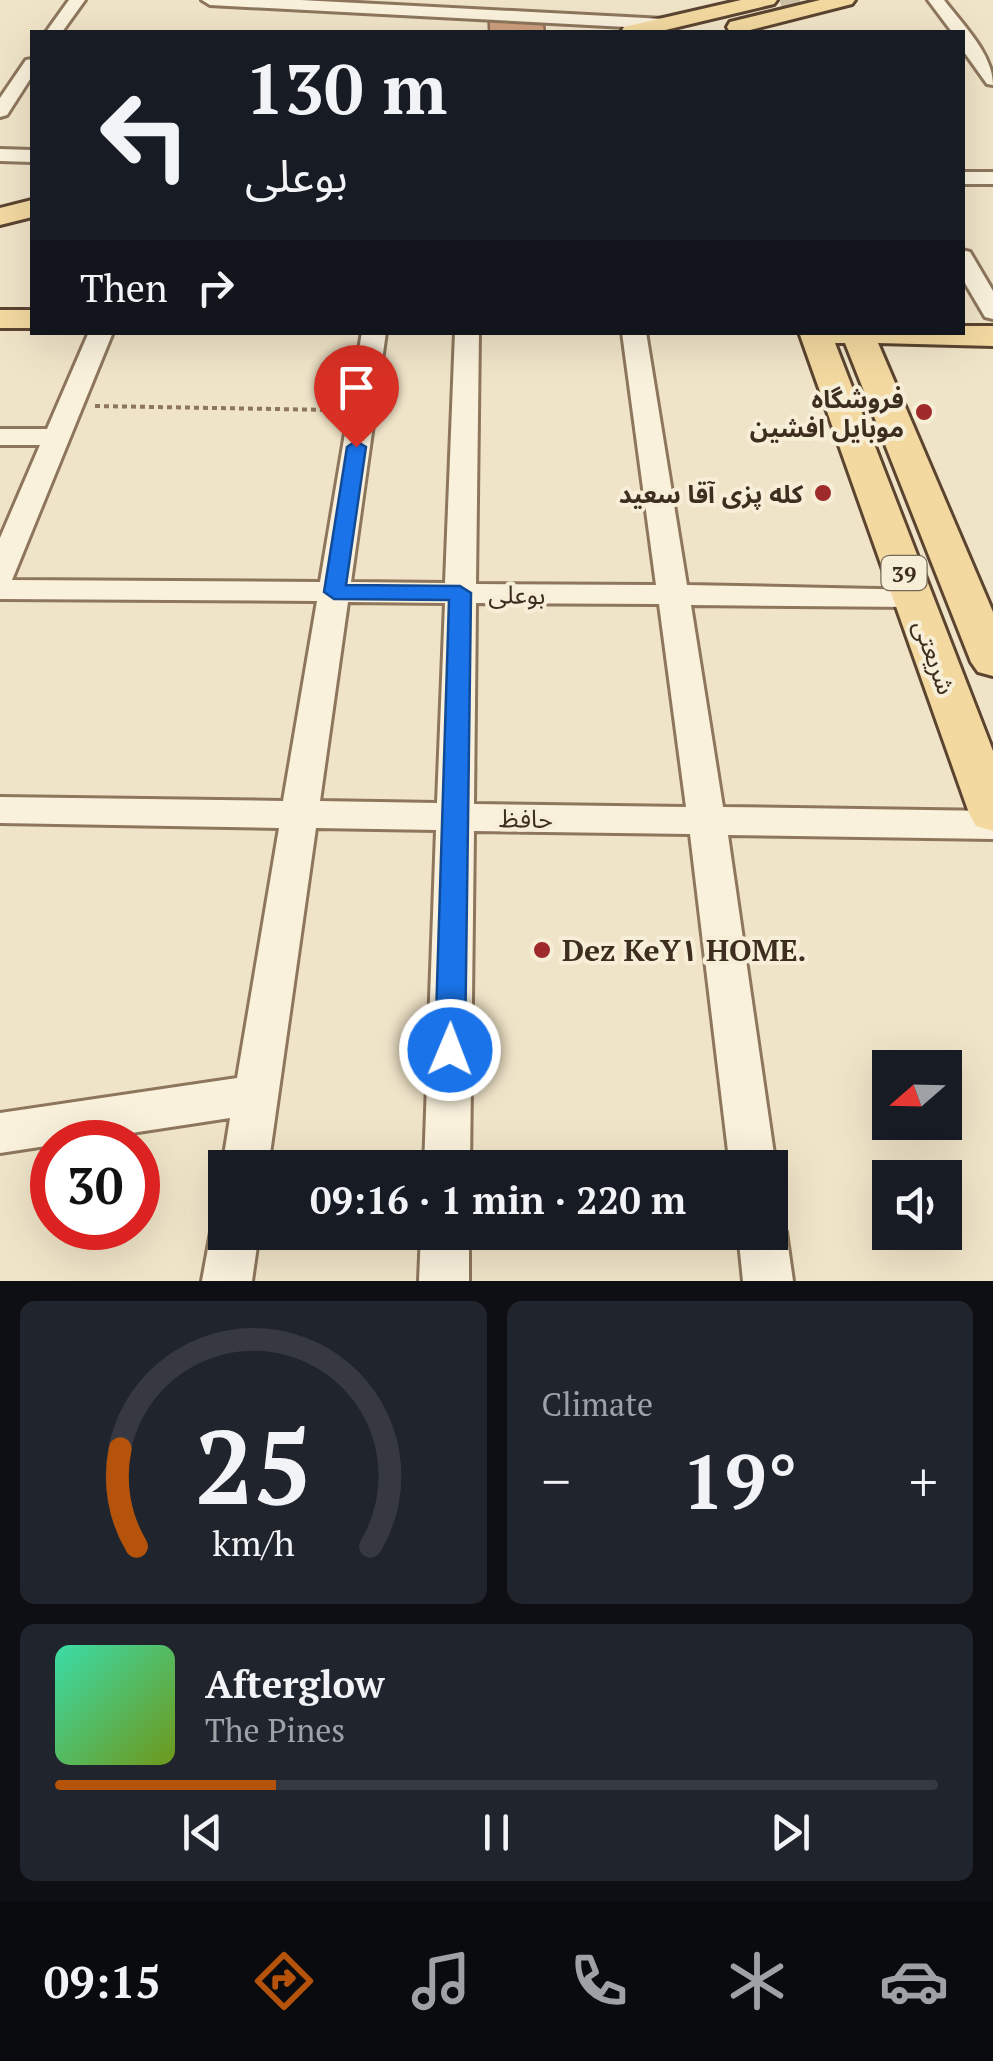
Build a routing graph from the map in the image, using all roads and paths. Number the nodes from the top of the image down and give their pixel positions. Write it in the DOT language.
graph roads {
  1 [pos="77,0"];
  2 [pos="210,0"];
  3 [pos="586,0"];
  4 [pos="725,0"];
  5 [pos="845,0"];
  6 [pos="936,0"];
  7 [pos="780,3"];
  8 [pos="236,6"];
  9 [pos="692,13"];
  10 [pos="480,16"];
  11 [pos="589,26"];
  12 [pos="666,28"];
  13 [pos="744,29"];
  14 [pos="55,30"];
  15 [pos="957,30"];
  16 [pos="965,38"];
  17 [pos="965,41"];
  18 [pos="993,44"];
  19 [pos="30,67"];
  20 [pos="993,80"];
  21 [pos="0,111"];
  22 [pos="0,155"];
  23 [pos="30,156"];
  24 [pos="965,178"];
  25 [pos="993,178"];
  26 [pos="30,184"];
  27 [pos="30,208"];
  28 [pos="1,209"];
  29 [pos="965,262"];
  30 [pos="993,312"];
  31 [pos="0,319"];
  32 [pos="30,319"];
  33 [pos="100,335"];
  34 [pos="374,335"];
  35 [pos="467,335"];
  36 [pos="634,335"];
  37 [pos="813,335"];
  38 [pos="859,335"];
  39 [pos="948,335"];
  40 [pos="993,336"];
  41 [pos="70,406"];
  42 [pos="362,410"];
  43 [pos="0,436"];
  44 [pos="57,437"];
  45 [pos="0,574"];
  46 [pos="0,588"];
  47 [pos="334,592"];
  48 [pos="460,593"];
  49 [pos="672,595"];
  50 [pos="914,598"];
  51 [pos="980,600"];
  52 [pos="993,662"];
  53 [pos="0,810"];
  54 [pos="993,813"];
  55 [pos="298,814"];
  56 [pos="456,817"];
  57 [pos="708,821"];
  58 [pos="993,825"];
  59 [pos="257,1094"];
  60 [pos="0,1133"];
  61 [pos="248,1150"];
  62 [pos="447,1150"];
  63 [pos="751,1150"];
  64 [pos="232,1250"];
  65 [pos="445,1250"];
  66 [pos="764,1250"];
  67 [pos="227,1281"];
  68 [pos="444,1281"];
  69 [pos="768,1281"];
  1 -- 14 [label="street"];
  2 -- 8 [label="street"];
  3 -- 11 [label="street"];
  4 -- 9 [label="main road"];
  5 -- 7 [label="main road"];
  6 -- 15 [label="street"];
  7 -- 9 [label="main road"];
  7 -- 12 [label="main road"];
  7 -- 13 [label="main road"];
  8 -- 10 [label="street"];
  9 -- 12 [label="main road"];
  10 -- 11 [label="street"];
  11 -- 12 [label="street"];
  16 -- 18 [label="street"];
  17 -- 20 [label="street"];
  19 -- 21 [label="street"];
  22 -- 23 [label="street"];
  24 -- 25 [label="street"];
  26 -- 28 [label="main road"];
  27 -- 28 [label="main road"];
  29 -- 30 [label="street"];
  31 -- 32 [label="main road"];
  33 -- 41 [label="street"];
  34 -- 42 [label="street"];
  35 -- 48 [label="street"];
  36 -- 49 [label="street"];
  37 -- 50 [label="main road, شریعتی / 39"];
  38 -- 51 [label="main road, شریعتی / 39"];
  39 -- 40 [label="main road"];
  41 -- 42 [label="path"];
  41 -- 44 [label="street"];
  42 -- 47 [label="street"];
  43 -- 44 [label="street"];
  44 -- 45 [label="street"];
  46 -- 47 [label="street, بوعلی"];
  47 -- 48 [label="street, بوعلی"];
  47 -- 55 [label="street"];
  48 -- 49 [label="street, بوعلی"];
  48 -- 56 [label="street"];
  49 -- 50 [label="street, بوعلی"];
  49 -- 57 [label="street"];
  50 -- 54 [label="main road, شریعتی / 39"];
  51 -- 52 [label="main road, شریعتی / 39"];
  53 -- 55 [label="street, حافظ"];
  55 -- 56 [label="street, حافظ"];
  55 -- 59 [label="street"];
  56 -- 57 [label="street, حافظ"];
  56 -- 62 [label="street"];
  57 -- 58 [label="street, حافظ"];
  57 -- 63 [label="street"];
  59 -- 60 [label="street"];
  59 -- 61 [label="street"];
  64 -- 67 [label="street"];
  65 -- 68 [label="street"];
  66 -- 69 [label="street"];
}
